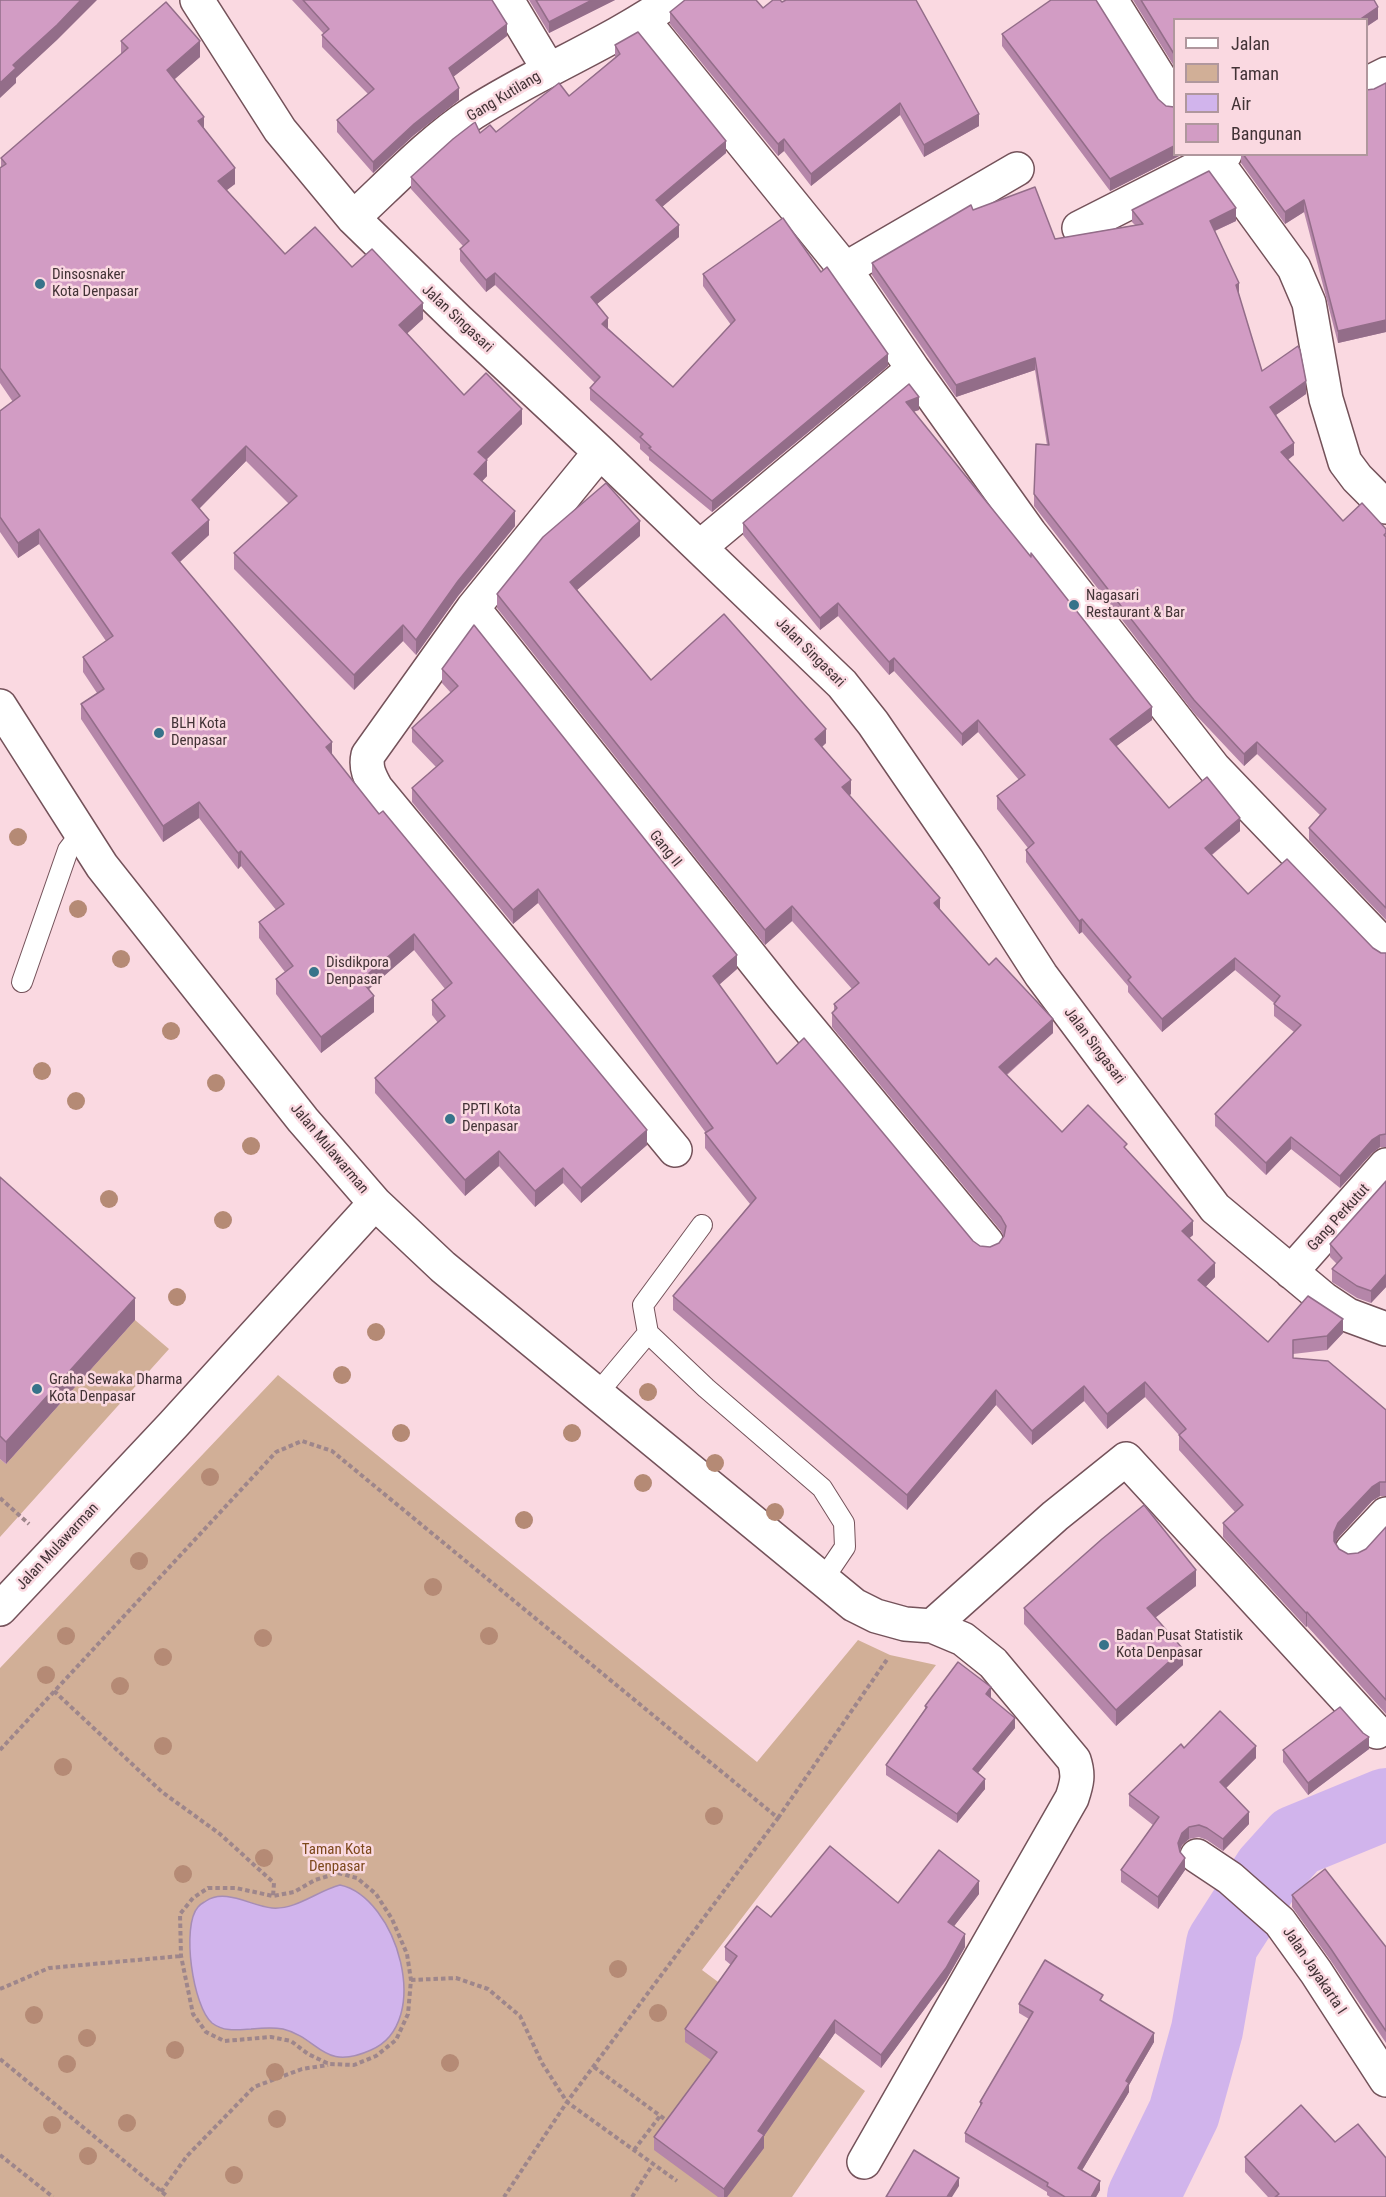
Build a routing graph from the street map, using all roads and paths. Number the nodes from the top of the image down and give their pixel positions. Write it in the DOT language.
graph roads {
  1 [pos="197,0"];
  2 [pos="507,0"];
  3 [pos="672,0"];
  4 [pos="1111,0"];
  5 [pos="643,20"];
  6 [pos="549,70"];
  7 [pos="1386,74"];
  8 [pos="1368,83"];
  9 [pos="1173,99"];
  10 [pos="1217,156"];
  11 [pos="1017,169"];
  12 [pos="352,218"];
  13 [pos="1079,228"];
  14 [pos="845,269"];
  15 [pos="913,369"];
  16 [pos="600,452"];
  17 [pos="1386,507"];
  18 [pos="700,547"];
  19 [pos="473,608"];
  20 [pos="0,706"];
  21 [pos="81,833"];
  22 [pos="1386,947"];
  23 [pos="22,982"];
  24 [pos="675,1150"];
  25 [pos="1386,1165"];
  26 [pos="375,1203"];
  27 [pos="702,1225"];
  28 [pos="987,1243"];
  29 [pos="1291,1272"];
  30 [pos="1386,1329"];
  31 [pos="648,1333"];
  32 [pos="597,1394"];
  33 [pos="1386,1514"];
  34 [pos="1352,1550"];
  35 [pos="822,1581"];
  36 [pos="0,1609"];
  37 [pos="919,1625"];
  38 [pos="54,1691"];
  39 [pos="1377,1732"];
  40 [pos="0,1750"];
  41 [pos="777,1818"];
  42 [pos="1197,1856"];
  43 [pos="273,1896"];
  44 [pos="181,1956"];
  45 [pos="411,1980"];
  46 [pos="0,1989"];
  47 [pos="0,2059"];
  48 [pos="329,2064"];
  49 [pos="594,2067"];
  50 [pos="1386,2080"];
  51 [pos="567,2102"];
  52 [pos="660,2116"];
  53 [pos="672,2125"];
  54 [pos="634,2150"];
  55 [pos="0,2156"];
  56 [pos="864,2162"];
  57 [pos="653,2164"];
  58 [pos="677,2181"];
  59 [pos="161,2192"];
  60 [pos="53,2197"];
  61 [pos="168,2197"];
  62 [pos="504,2197"];
  63 [pos="632,2197"];
  1 -- 12 [label="street, Jalan Singasari"];
  2 -- 6 [label="street"];
  3 -- 5 [label="street, Gang Kutilang"];
  4 -- 9 [label="street"];
  5 -- 6 [label="street, Gang Kutilang"];
  5 -- 14 [label="street"];
  6 -- 12 [label="street, Gang Kutilang"];
  7 -- 8 [label="street"];
  10 -- 13 [label="street"];
  10 -- 17 [label="street"];
  11 -- 14 [label="street"];
  12 -- 16 [label="street, Jalan Singasari"];
  14 -- 15 [label="street"];
  15 -- 18 [label="street"];
  15 -- 22 [label="street"];
  16 -- 18 [label="street, Jalan Singasari"];
  16 -- 19 [label="street"];
  18 -- 29 [label="street, Jalan Singasari"];
  19 -- 24 [label="street"];
  19 -- 28 [label="street, Gang II"];
  20 -- 21 [label="street, Jalan Mulawarman"];
  21 -- 23 [label="lane"];
  21 -- 26 [label="street, Jalan Mulawarman"];
  25 -- 29 [label="street, Gang Perkutut"];
  26 -- 32 [label="street"];
  26 -- 36 [label="street, Jalan Mulawarman"];
  27 -- 31 [label="lane"];
  29 -- 30 [label="street, Jalan Singasari"];
  31 -- 32 [label="lane"];
  31 -- 35 [label="lane"];
  32 -- 35 [label="street"];
  33 -- 34 [label="street"];
  35 -- 37 [label="street"];
  37 -- 39 [label="street"];
  37 -- 41 [label="path"];
  37 -- 56 [label="street"];
  38 -- 40 [label="path"];
  38 -- 41 [label="path"];
  38 -- 43 [label="path"];
  41 -- 49 [label="path"];
  42 -- 50 [label="street, Jalan Jayakarta I"];
  43 -- 44 [label="path"];
  43 -- 45 [label="path"];
  44 -- 46 [label="path"];
  44 -- 48 [label="path"];
  45 -- 48 [label="path"];
  45 -- 51 [label="path"];
  47 -- 59 [label="path"];
  48 -- 59 [label="path"];
  49 -- 51 [label="path"];
  49 -- 52 [label="path"];
  51 -- 54 [label="path"];
  51 -- 62 [label="path"];
  52 -- 53 [label="path"];
  52 -- 54 [label="path"];
  54 -- 57 [label="path"];
  55 -- 60 [label="path"];
  57 -- 58 [label="path"];
  57 -- 63 [label="path"];
  59 -- 61 [label="path"];
}
